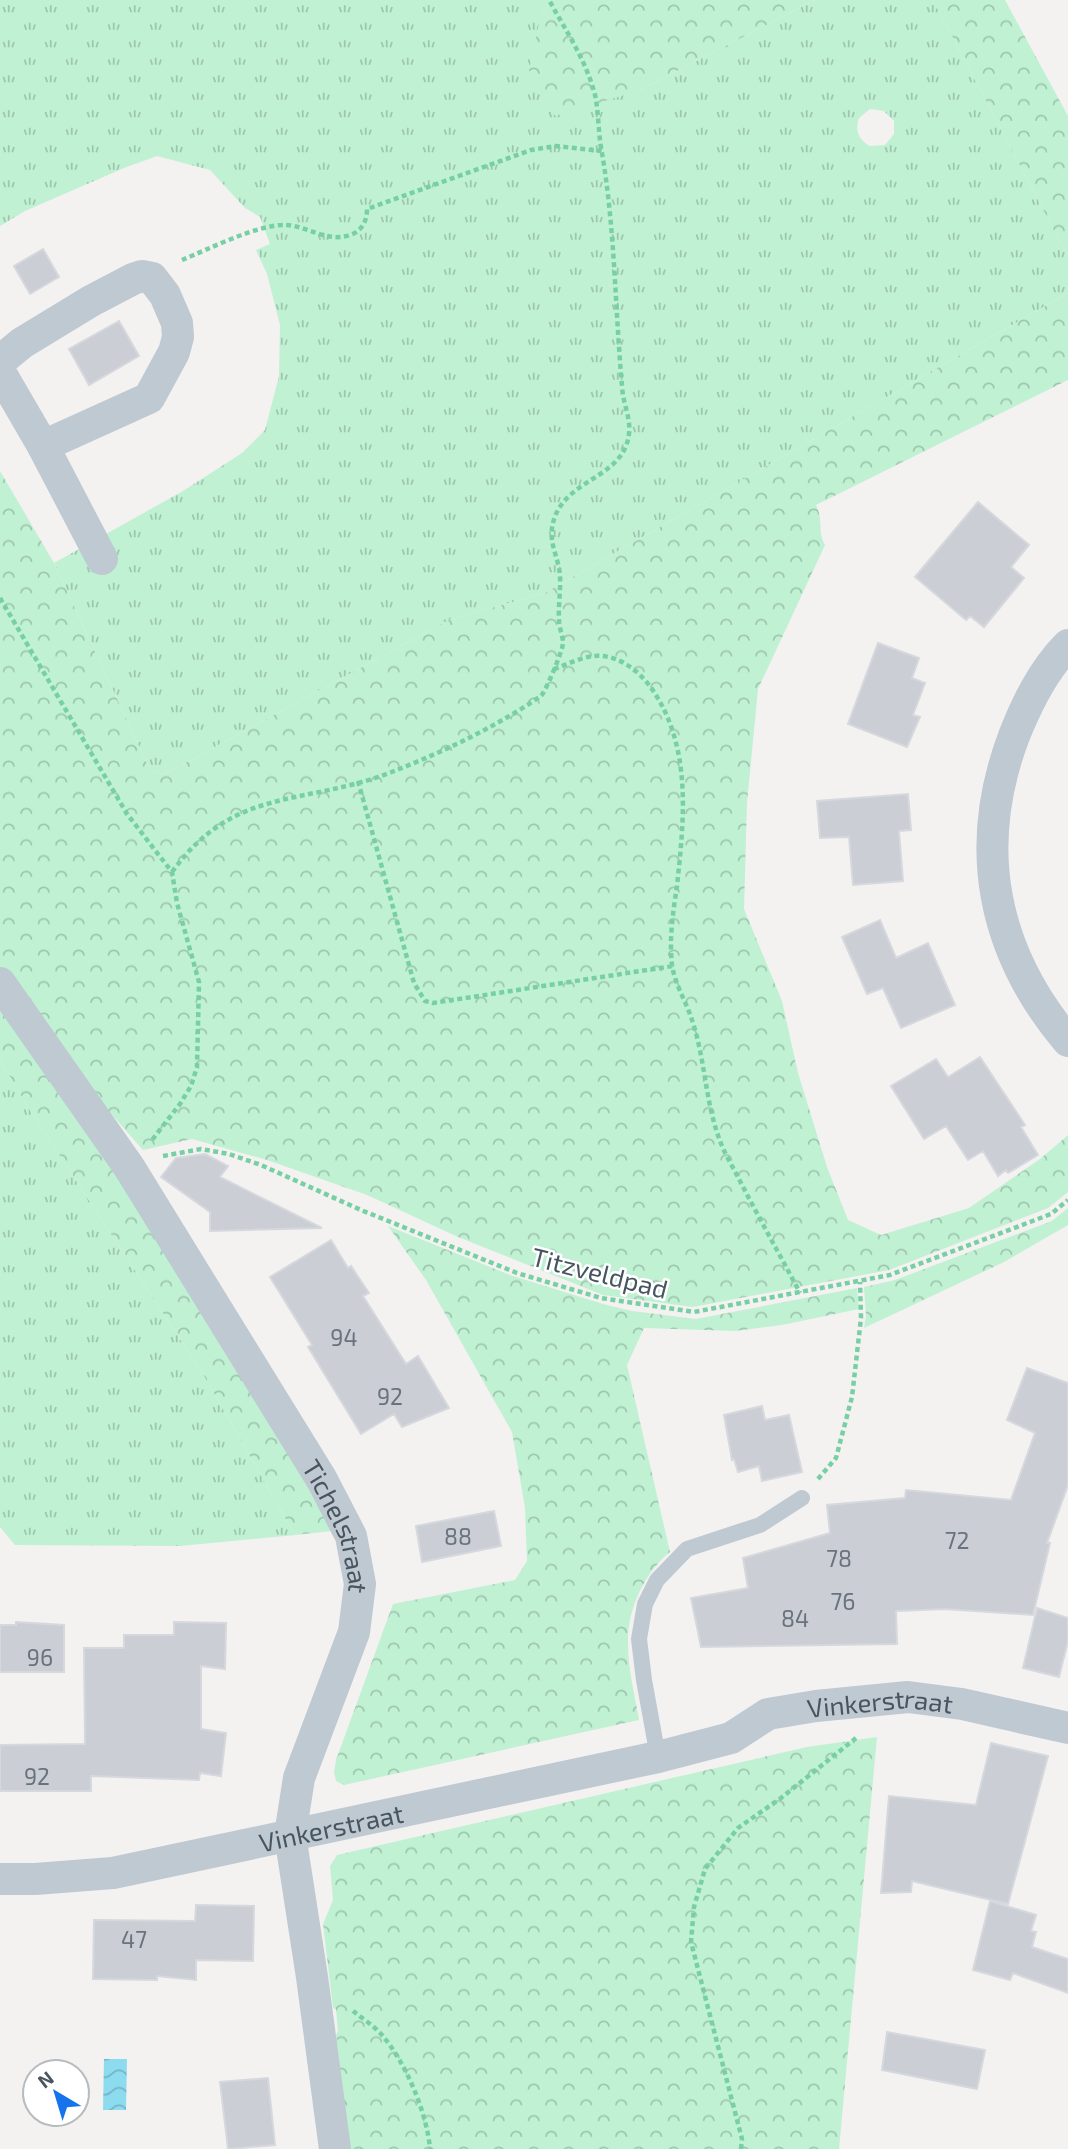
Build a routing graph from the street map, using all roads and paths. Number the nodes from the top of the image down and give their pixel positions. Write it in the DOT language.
graph roads {
  1 [pos="549,0"];
  2 [pos="601,151"];
  3 [pos="152,278"];
  4 [pos="0,361"];
  5 [pos="0,372"];
  6 [pos="43,446"];
  7 [pos="102,559"];
  8 [pos="0,598"];
  9 [pos="1068,645"];
  10 [pos="553,670"];
  11 [pos="358,781"];
  12 [pos="172,872"];
  13 [pos="673,966"];
  14 [pos="0,983"];
  15 [pos="1068,1041"];
  16 [pos="129,1167"];
  17 [pos="1068,1200"];
  18 [pos="860,1282"];
  19 [pos="800,1293"];
  20 [pos="802,1498"];
  21 [pos="1068,1728"];
  22 [pos="866,1731"];
  23 [pos="658,1757"];
  24 [pos="290,1835"];
  25 [pos="0,1879"];
  26 [pos="312,1977"];
  27 [pos="335,2149"];
  28 [pos="430,2149"];
  29 [pos="741,2149"];
  1 -- 2 [label="path"];
  2 -- 3 [label="path"];
  2 -- 10 [label="path"];
  3 -- 4 [label="street"];
  3 -- 6 [label="street"];
  5 -- 6 [label="street"];
  6 -- 7 [label="street"];
  8 -- 12 [label="path"];
  9 -- 15 [label="street"];
  10 -- 11 [label="path"];
  10 -- 13 [label="path"];
  11 -- 12 [label="path"];
  11 -- 13 [label="path"];
  12 -- 16 [label="path"];
  13 -- 19 [label="path"];
  14 -- 16 [label="street, Tichelstraat"];
  16 -- 19 [label="path, Titzveldpad"];
  16 -- 24 [label="street, Tichelstraat"];
  17 -- 18 [label="path, Titzveldpad"];
  18 -- 19 [label="path, Titzveldpad"];
  18 -- 20 [label="path"];
  20 -- 23 [label="lane"];
  21 -- 23 [label="street, Vinkerstraat"];
  22 -- 29 [label="path"];
  23 -- 24 [label="street, Vinkerstraat"];
  24 -- 25 [label="street, Vinkerstraat"];
  24 -- 26 [label="street, Tichelstraat"];
  26 -- 27 [label="street, Tichelstraat"];
  26 -- 28 [label="path"];
}
